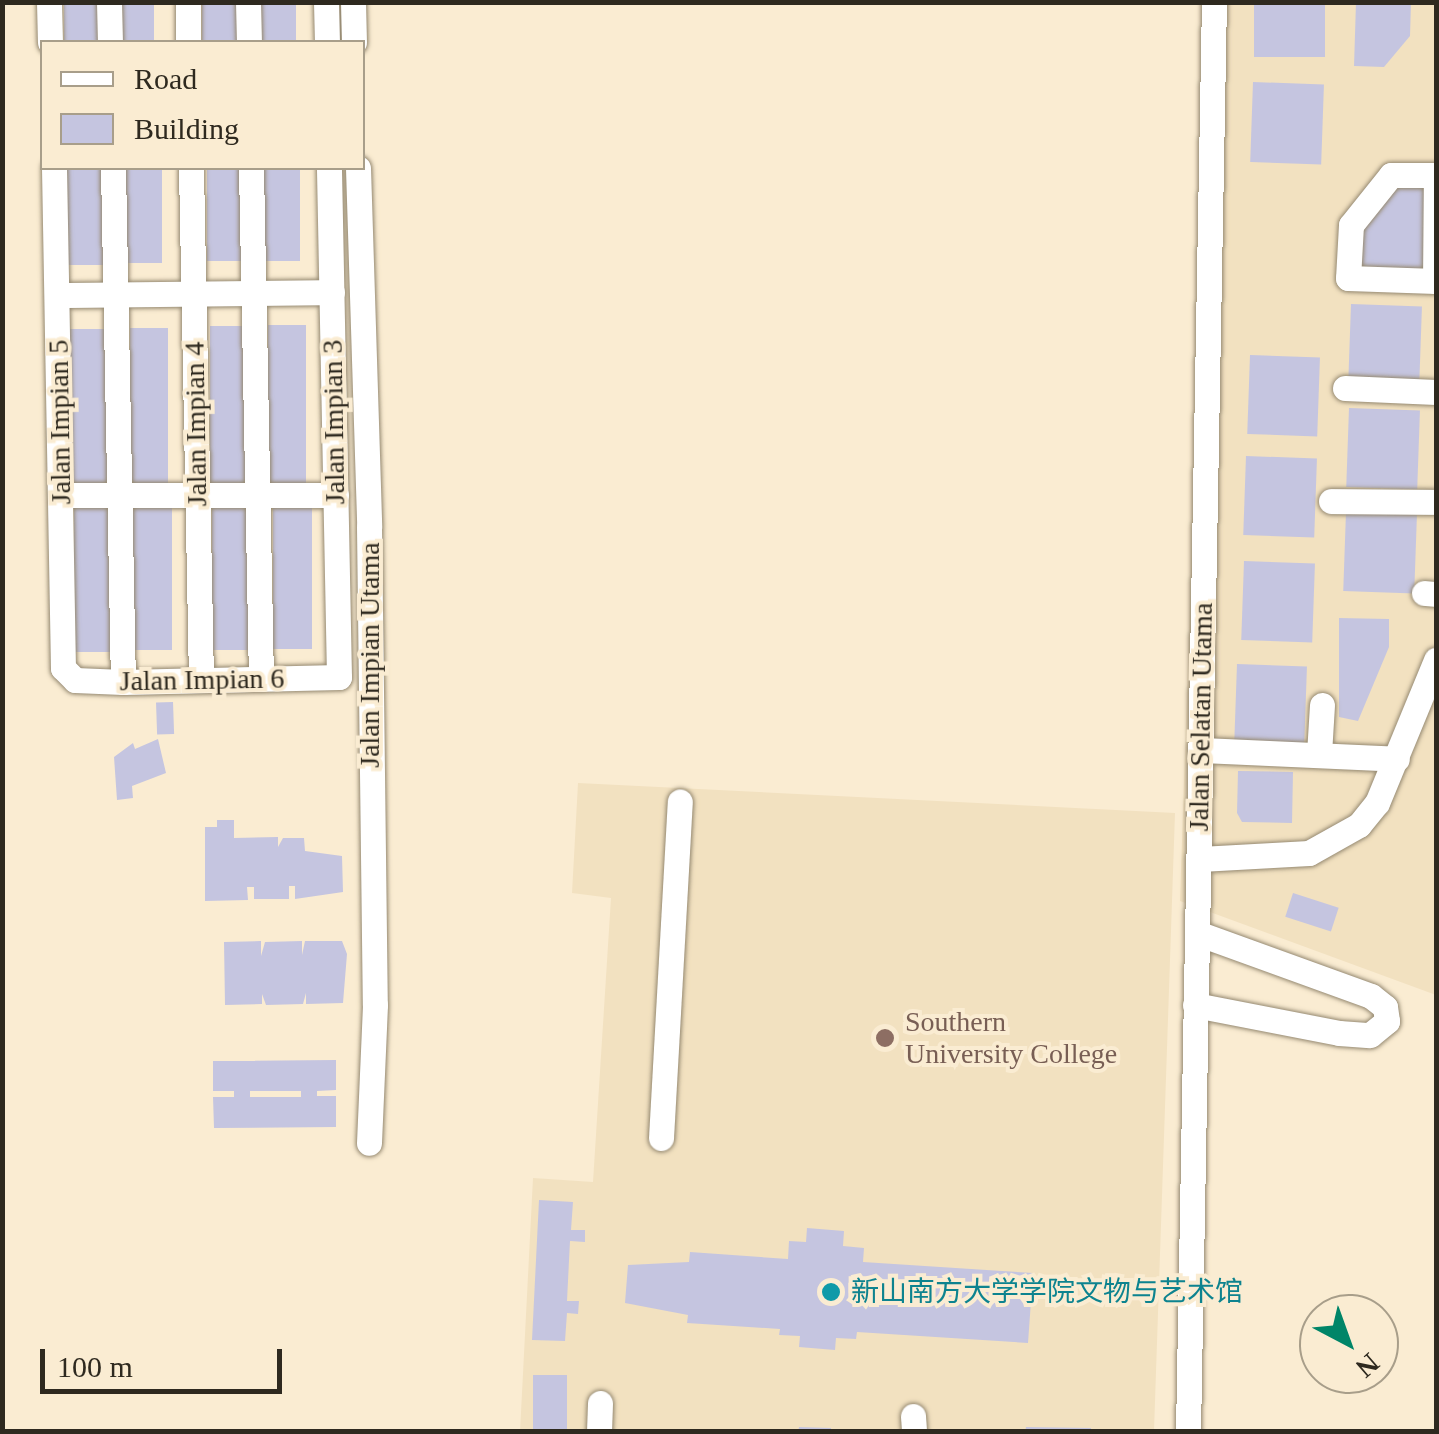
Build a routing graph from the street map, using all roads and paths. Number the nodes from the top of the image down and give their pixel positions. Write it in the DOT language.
graph roads {
  1 [pos="48,2"];
  2 [pos="110,2"];
  3 [pos="188,2"];
  4 [pos="248,2"];
  5 [pos="326,2"];
  6 [pos="352,2"];
  7 [pos="1214,2"];
  8 [pos="50,40"];
  9 [pos="110,40"];
  10 [pos="188,40"];
  11 [pos="249,40"];
  12 [pos="327,40"];
  13 [pos="354,40"];
  14 [pos="54,170"];
  15 [pos="113,170"];
  16 [pos="191,170"];
  17 [pos="251,170"];
  18 [pos="329,170"];
  19 [pos="358,170"];
  20 [pos="1436,175"];
  21 [pos="1436,281"];
  22 [pos="332,292"];
  23 [pos="254,293"];
  24 [pos="194,294"];
  25 [pos="115,295"];
  26 [pos="57,296"];
  27 [pos="1345,388"];
  28 [pos="1436,392"];
  29 [pos="62,495"];
  30 [pos="119,495"];
  31 [pos="197,495"];
  32 [pos="258,495"];
  33 [pos="336,495"];
  34 [pos="1331,502"];
  35 [pos="1436,502"];
  36 [pos="1436,660"];
  37 [pos="66,677"];
  38 [pos="339,677"];
  39 [pos="261,679"];
  40 [pos="201,680"];
  41 [pos="123,682"];
  42 [pos="1322,705"];
  43 [pos="1202,750"];
  44 [pos="1319,754"];
  45 [pos="1397,759"];
  46 [pos="680,802"];
  47 [pos="1200,859"];
  48 [pos="1197,934"];
  49 [pos="1195,1005"];
  50 [pos="661,1138"];
  51 [pos="369,1143"];
  52 [pos="600,1404"];
  53 [pos="599,1432"];
  54 [pos="1188,1432"];
  1 -- 8 [label="street"];
  2 -- 9 [label="street"];
  3 -- 10 [label="street"];
  4 -- 11 [label="street"];
  5 -- 12 [label="street"];
  6 -- 13 [label="street"];
  7 -- 43 [label="street, Jalan Selatan Utama"];
  14 -- 26 [label="street, Jalan Impian 5"];
  15 -- 25 [label="street"];
  16 -- 24 [label="street, Jalan Impian 4"];
  17 -- 23 [label="street"];
  18 -- 22 [label="street, Jalan Impian 3"];
  19 -- 51 [label="street, Jalan Impian Utama"];
  20 -- 21 [label="street"];
  20 -- 21 [label="street"];
  22 -- 23 [label="street"];
  22 -- 33 [label="street, Jalan Impian 3"];
  23 -- 24 [label="street"];
  23 -- 32 [label="street"];
  24 -- 25 [label="street"];
  24 -- 31 [label="street, Jalan Impian 4"];
  25 -- 26 [label="street"];
  25 -- 30 [label="street"];
  26 -- 29 [label="street, Jalan Impian 5"];
  27 -- 28 [label="street"];
  29 -- 30 [label="street"];
  29 -- 37 [label="street, Jalan Impian 5"];
  30 -- 31 [label="street"];
  30 -- 41 [label="street"];
  31 -- 32 [label="street"];
  31 -- 40 [label="street, Jalan Impian 4"];
  32 -- 33 [label="street"];
  32 -- 39 [label="street"];
  33 -- 38 [label="street, Jalan Impian 3"];
  34 -- 35 [label="street"];
  36 -- 45 [label="street"];
  37 -- 41 [label="street, Jalan Impian 6"];
  38 -- 39 [label="street, Jalan Impian 6"];
  39 -- 40 [label="street, Jalan Impian 6"];
  40 -- 41 [label="street, Jalan Impian 6"];
  42 -- 44 [label="street"];
  43 -- 44 [label="street"];
  43 -- 47 [label="street, Jalan Selatan Utama"];
  44 -- 45 [label="street"];
  45 -- 47 [label="street"];
  46 -- 50 [label="street"];
  47 -- 48 [label="street, Jalan Selatan Utama"];
  48 -- 49 [label="street, Jalan Selatan Utama"];
  48 -- 49 [label="street"];
  49 -- 54 [label="street, Jalan Selatan Utama"];
  52 -- 53 [label="street"];
}
